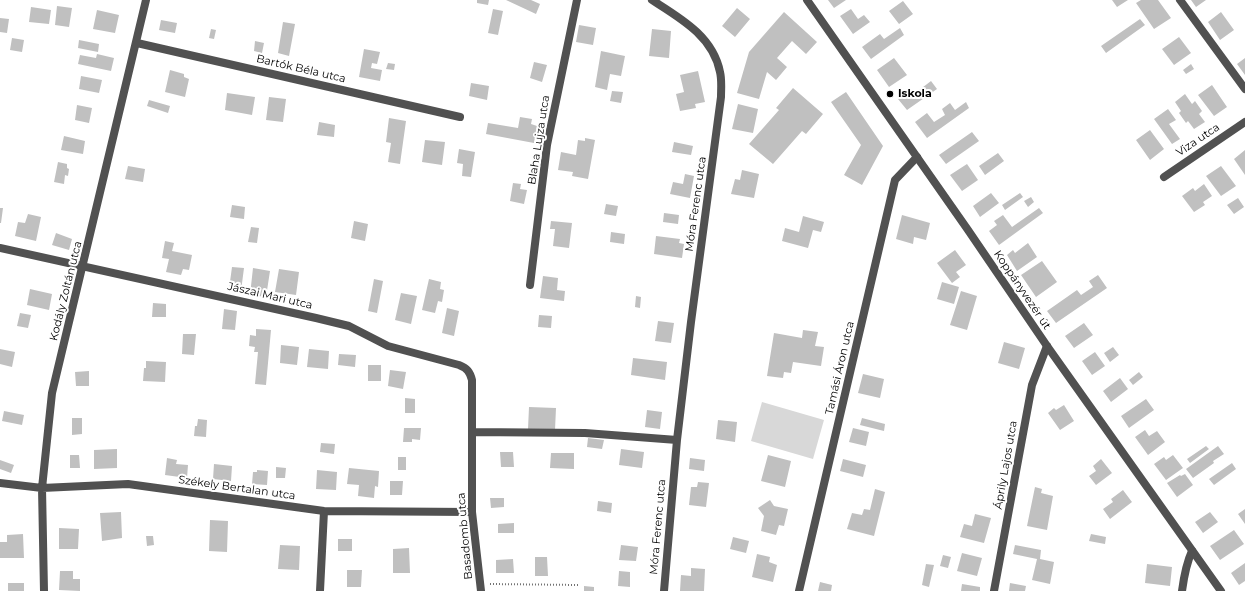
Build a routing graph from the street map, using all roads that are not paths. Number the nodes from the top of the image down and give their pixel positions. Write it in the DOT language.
graph roads {
  1 [pos="146,0"];
  2 [pos="577,0"];
  3 [pos="652,0"];
  4 [pos="807,0"];
  5 [pos="1180,0"];
  6 [pos="137,43"];
  7 [pos="1245,89"];
  8 [pos="460,117"];
  9 [pos="1245,122"];
  10 [pos="917,157"];
  11 [pos="1164,177"];
  12 [pos="0,248"];
  13 [pos="83,266"];
  14 [pos="530,285"];
  15 [pos="1047,346"];
  16 [pos="472,432"];
  17 [pos="677,440"];
  18 [pos="0,482"];
  19 [pos="42,488"];
  20 [pos="324,511"];
  21 [pos="472,512"];
  22 [pos="1192,551"];
  23 [pos="481,588"];
  24 [pos="44,591"];
  25 [pos="320,591"];
  26 [pos="664,591"];
  27 [pos="799,591"];
  28 [pos="994,591"];
  29 [pos="1182,591"];
  30 [pos="1221,591"];
  1 -- 6 [label="street, Kodály Zoltán utca"];
  2 -- 14 [label="street, Blaha Lujza utca"];
  3 -- 17 [label="street, Móra Ferenc utca"];
  4 -- 10 [label="street, Koppányvezér út"];
  5 -- 7 [label="street"];
  6 -- 8 [label="street, Bartók Béla utca"];
  6 -- 13 [label="street, Kodály Zoltán utca"];
  9 -- 11 [label="street, Viza utca"];
  10 -- 15 [label="street, Koppányvezér út"];
  10 -- 27 [label="street, Tamási Áron utca"];
  12 -- 13 [label="street, Jászai Mari utca"];
  13 -- 16 [label="street, Jászai Mari utca"];
  13 -- 19 [label="street, Kodály Zoltán utca"];
  15 -- 22 [label="street, Koppányvezér út"];
  15 -- 28 [label="street, Áprily Lajos utca"];
  16 -- 17 [label="street"];
  16 -- 21 [label="street, Basadomb utca"];
  17 -- 26 [label="street, Móra Ferenc utca"];
  18 -- 19 [label="street, Székely Bertalan utca"];
  19 -- 20 [label="street, Székely Bertalan utca"];
  19 -- 24 [label="street, Kodály Zoltán utca"];
  20 -- 21 [label="street, Székely Bertalan utca"];
  20 -- 25 [label="street"];
  21 -- 23 [label="street, Basadomb utca"];
  22 -- 29 [label="street"];
  22 -- 30 [label="street, Koppányvezér út"];
}
